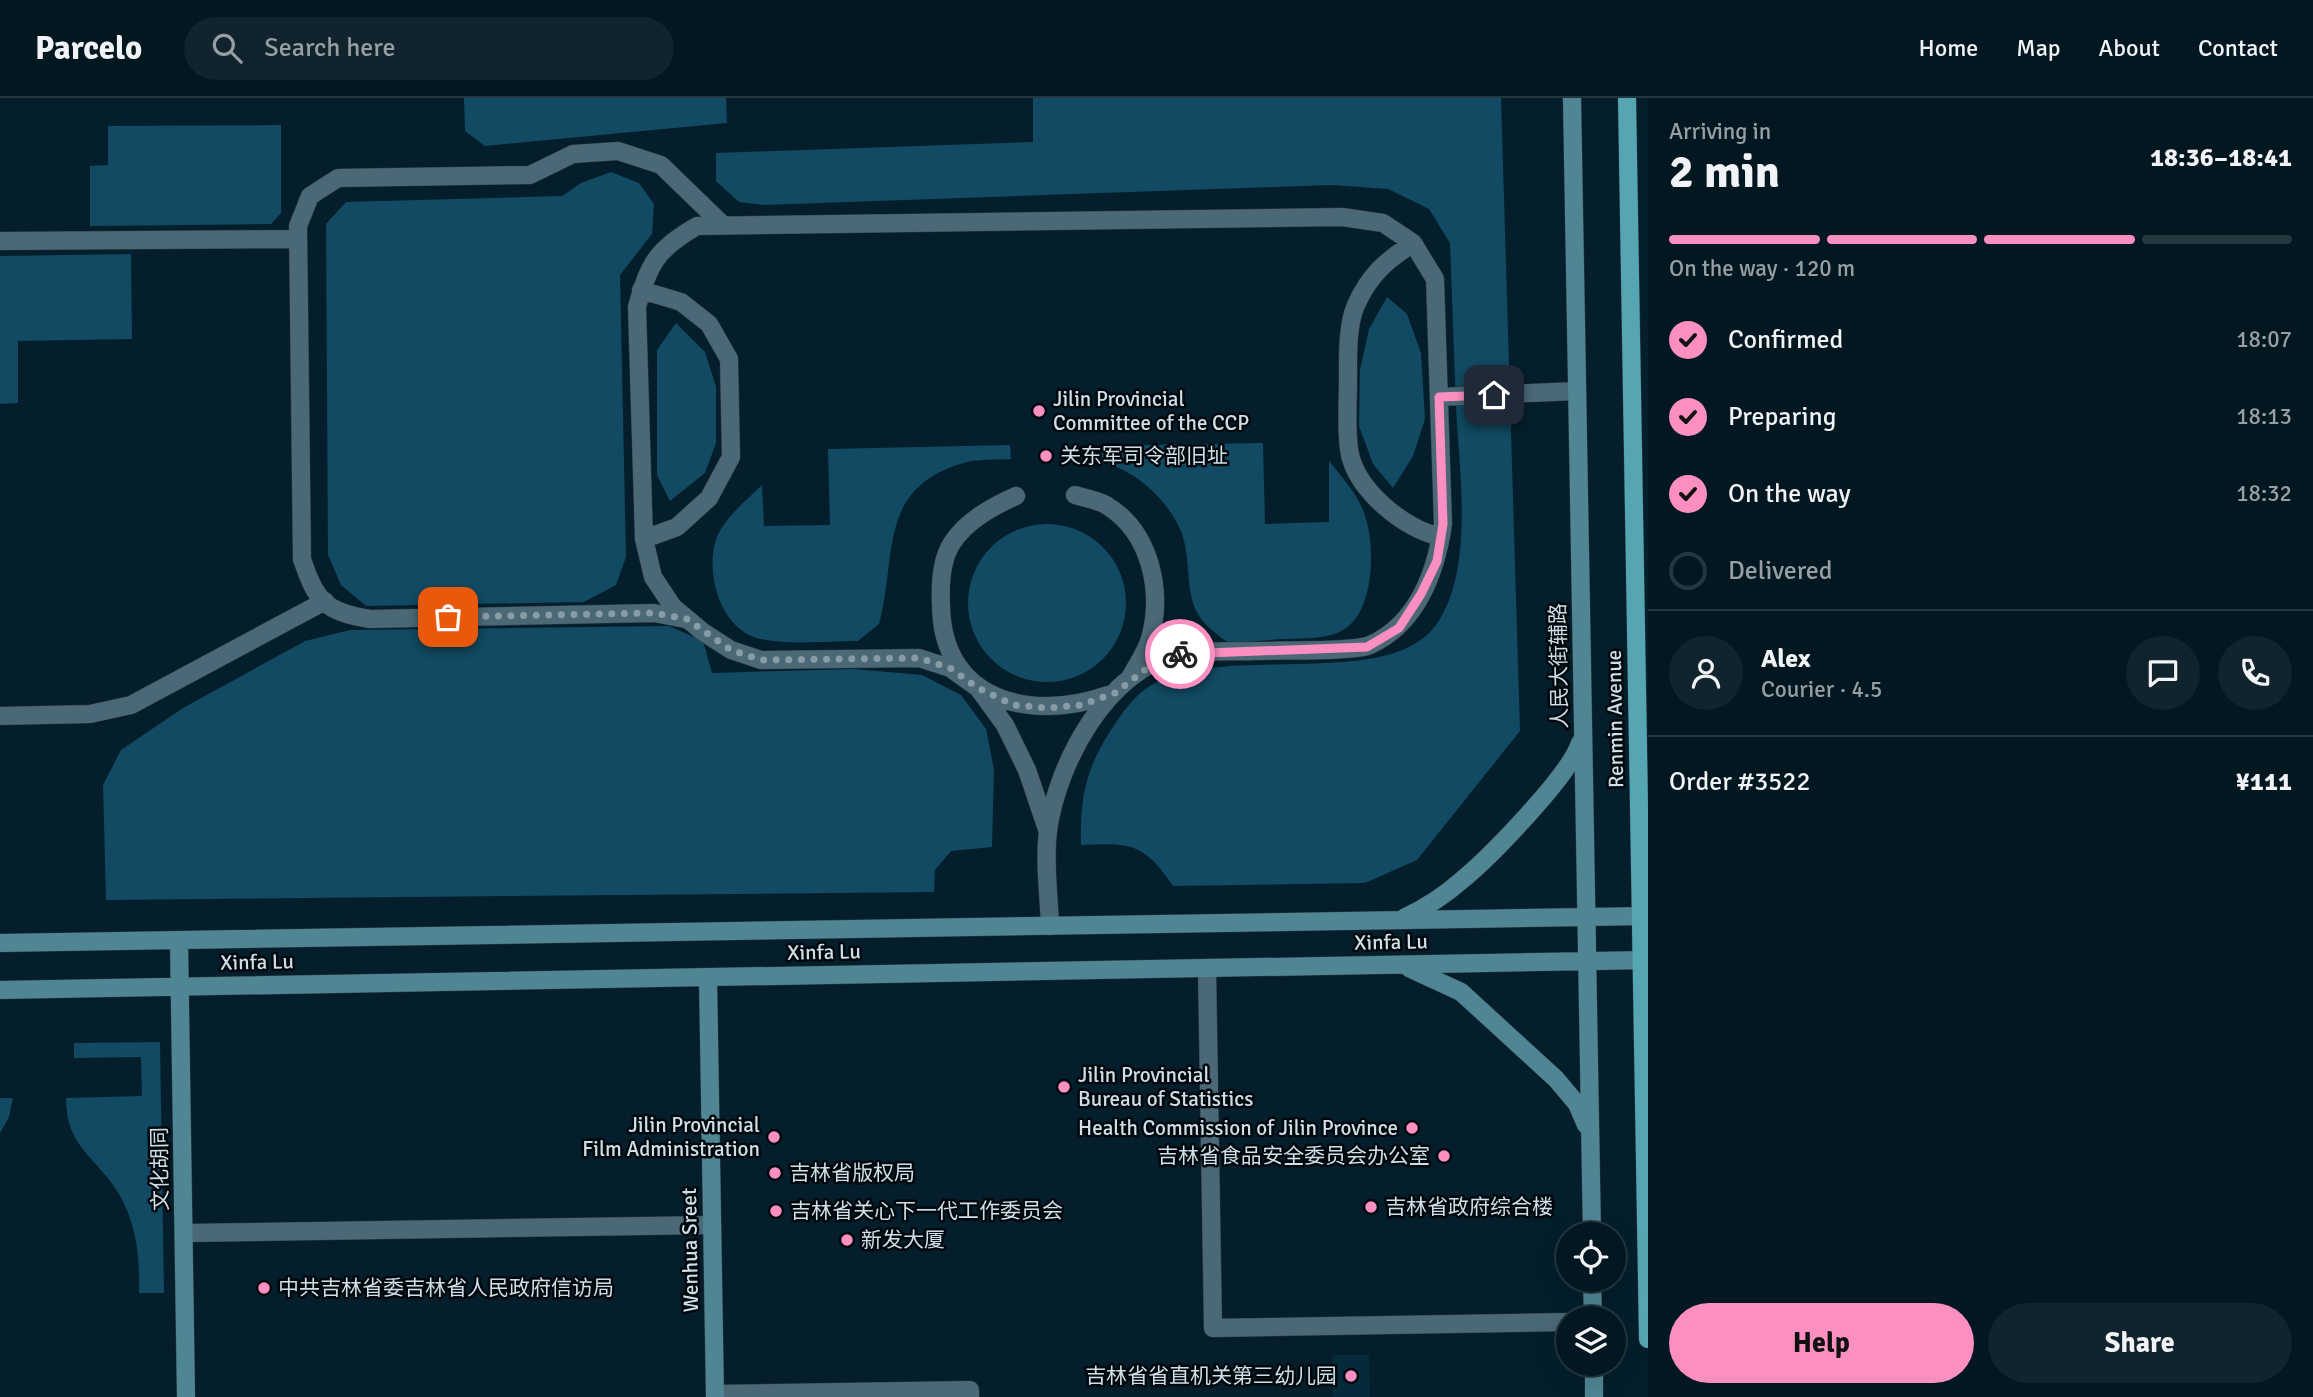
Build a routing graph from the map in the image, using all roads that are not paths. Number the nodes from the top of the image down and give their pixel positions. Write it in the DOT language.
graph roads {
  1 [pos="1572,98"];
  2 [pos="1627,98"];
  3 [pos="724,226"];
  4 [pos="298,239"];
  5 [pos="0,241"];
  6 [pos="1413,243"];
  7 [pos="641,290"];
  8 [pos="1577,391"];
  9 [pos="1439,397"];
  10 [pos="1075,495"];
  11 [pos="1016,496"];
  12 [pos="1441,537"];
  13 [pos="644,539"];
  14 [pos="325,601"];
  15 [pos="687,619"];
  16 [pos="978,688"];
  17 [pos="1121,688"];
  18 [pos="0,716"];
  19 [pos="1583,733"];
  20 [pos="1048,832"];
  21 [pos="1644,916"];
  22 [pos="1586,917"];
  23 [pos="1400,920"];
  24 [pos="1050,926"];
  25 [pos="179,940"];
  26 [pos="0,943"];
  27 [pos="1645,960"];
  28 [pos="1587,961"];
  29 [pos="1399,964"];
  30 [pos="1207,968"];
  31 [pos="708,977"];
  32 [pos="180,986"];
  33 [pos="0,990"];
  34 [pos="1590,1133"];
  35 [pos="1592,1222"];
  36 [pos="712,1225"];
  37 [pos="184,1233"];
  38 [pos="1556,1322"];
  39 [pos="1648,1339"];
  40 [pos="1594,1376"];
  41 [pos="715,1395"];
  42 [pos="187,1397"];
  43 [pos="970,1397"];
  44 [pos="1594,1397"];
  1 -- 8 [label="main road, 人民大街辅路"];
  2 -- 21 [label="main road, Renmin Avenue"];
  3 -- 4 [label="lane"];
  3 -- 6 [label="lane"];
  3 -- 7 [label="lane"];
  4 -- 5 [label="lane"];
  4 -- 14 [label="lane"];
  6 -- 9 [label="lane"];
  6 -- 12 [label="lane"];
  7 -- 13 [label="lane"];
  7 -- 13 [label="lane"];
  8 -- 9 [label="lane"];
  8 -- 19 [label="main road, 人民大街辅路"];
  9 -- 12 [label="lane"];
  10 -- 17 [label="lane"];
  11 -- 16 [label="lane"];
  12 -- 17 [label="lane"];
  13 -- 15 [label="lane"];
  14 -- 15 [label="lane"];
  14 -- 18 [label="lane"];
  15 -- 16 [label="lane"];
  16 -- 17 [label="lane"];
  16 -- 20 [label="lane"];
  17 -- 20 [label="lane"];
  19 -- 22 [label="main road, 人民大街辅路"];
  19 -- 23 [label="main road"];
  20 -- 24 [label="lane"];
  21 -- 22 [label="main road, Xinfa Lu"];
  21 -- 27 [label="main road, Renmin Avenue"];
  22 -- 23 [label="main road, Xinfa Lu"];
  22 -- 28 [label="main road, 人民大街辅路"];
  23 -- 24 [label="main road, Xinfa Lu"];
  24 -- 25 [label="main road, Xinfa Lu"];
  25 -- 26 [label="main road, Xinfa Lu"];
  25 -- 32 [label="main road, 文化胡同"];
  27 -- 28 [label="main road, Xinfa Lu"];
  27 -- 39 [label="main road, Renmin Avenue"];
  28 -- 29 [label="main road, Xinfa Lu"];
  28 -- 34 [label="main road, 人民大街辅路"];
  29 -- 30 [label="main road, Xinfa Lu"];
  29 -- 34 [label="main road"];
  30 -- 31 [label="main road, Xinfa Lu"];
  30 -- 38 [label="lane"];
  31 -- 32 [label="main road, Xinfa Lu"];
  31 -- 36 [label="main road, Wenhua Sreet"];
  32 -- 33 [label="main road, Xinfa Lu"];
  32 -- 37 [label="main road, 文化胡同"];
  34 -- 35 [label="main road, 人民大街辅路"];
  36 -- 37 [label="lane"];
  36 -- 41 [label="main road, Wenhua Sreet"];
  37 -- 42 [label="main road, 文化胡同"];
  40 -- 44 [label="main road"];
  41 -- 43 [label="lane"];
}
